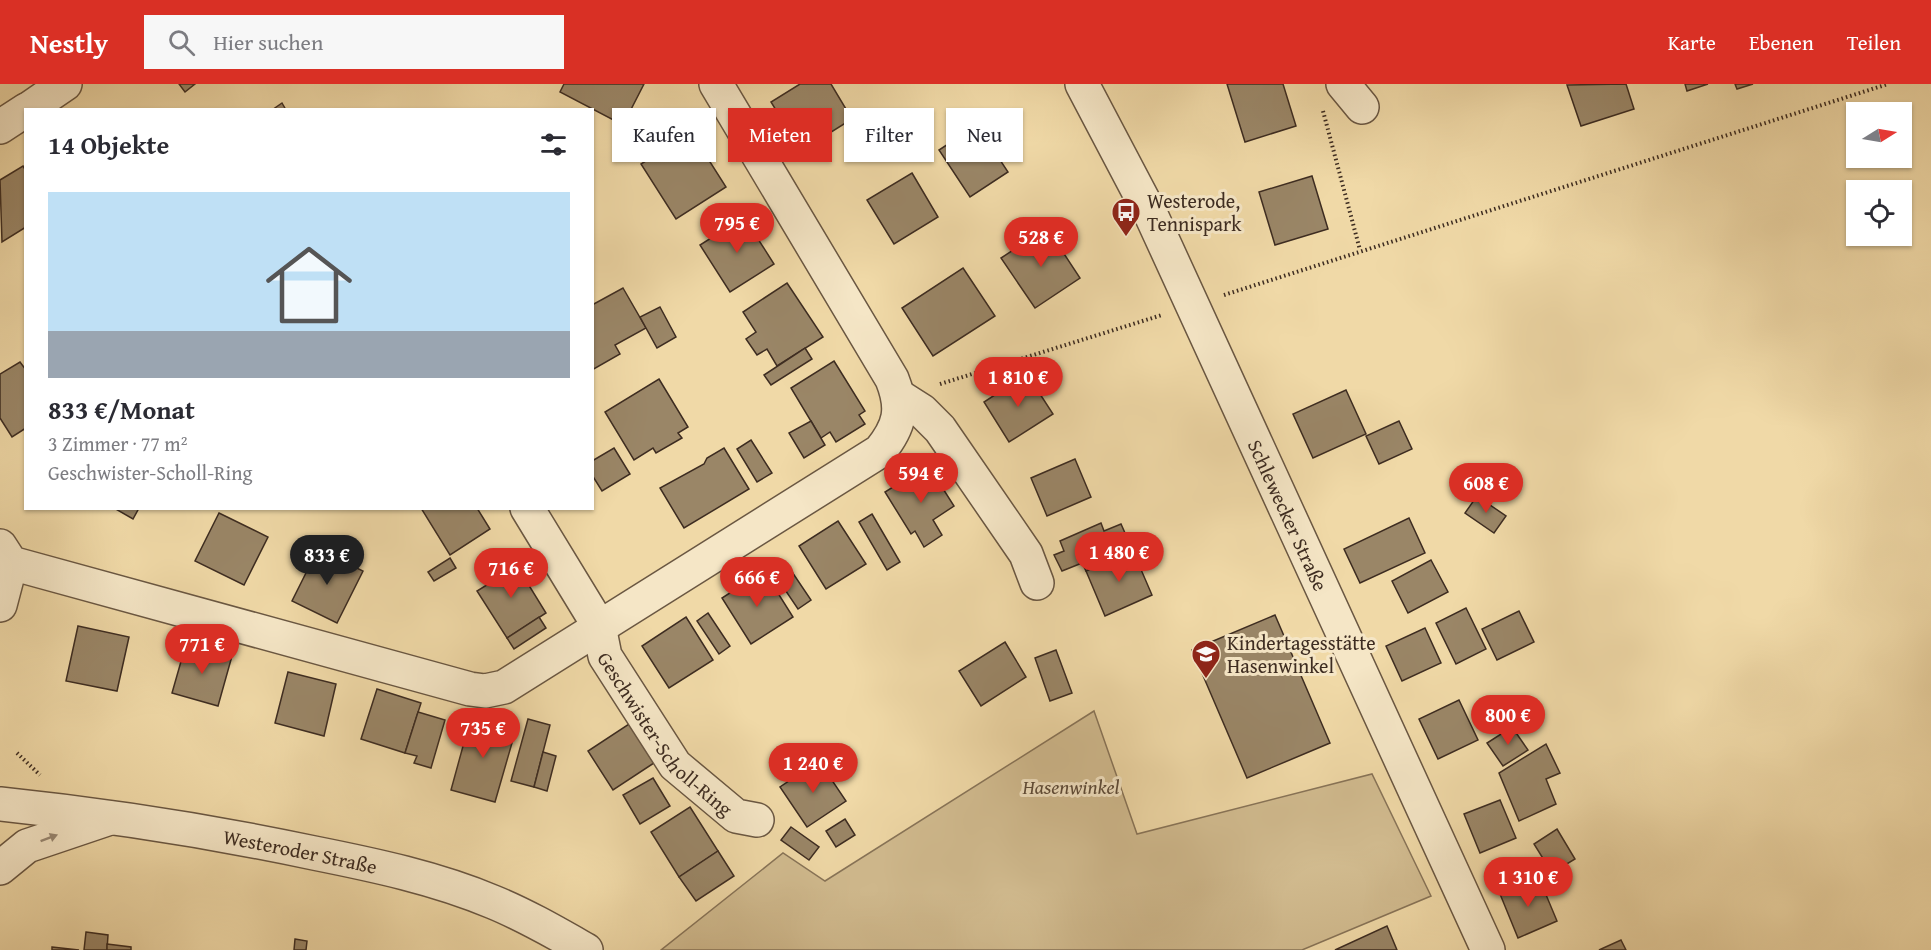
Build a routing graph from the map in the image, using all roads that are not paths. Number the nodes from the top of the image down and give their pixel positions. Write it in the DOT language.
graph roads {
  1 [pos="716,84"];
  2 [pos="1082,84"];
  3 [pos="47,98"];
  4 [pos="31,108"];
  5 [pos="24,112"];
  6 [pos="0,127"];
  7 [pos="900,397"];
  8 [pos="528,510"];
  9 [pos="5,555"];
  10 [pos="1037,583"];
  11 [pos="0,605"];
  12 [pos="599,626"];
  13 [pos="0,804"];
  14 [pos="111,818"];
  15 [pos="756,820"];
  16 [pos="0,868"];
  17 [pos="586,950"];
  18 [pos="1488,950"];
  1 -- 7 [label="street"];
  2 -- 18 [label="street, Schlewecker Straße"];
  3 -- 4 [label="street"];
  5 -- 6 [label="street"];
  7 -- 10 [label="street"];
  7 -- 12 [label="street, Geschwister-Scholl-Ring"];
  8 -- 12 [label="street, Geschwister-Scholl-Ring"];
  9 -- 11 [label="street, Geschwister-Scholl-Ring"];
  9 -- 12 [label="street, Geschwister-Scholl-Ring"];
  12 -- 15 [label="street, Geschwister-Scholl-Ring"];
  13 -- 14 [label="street, Westeroder Straße"];
  16 -- 14 [label="street, one-way"];
  14 -- 17 [label="street, Westeroder Straße"];
}
